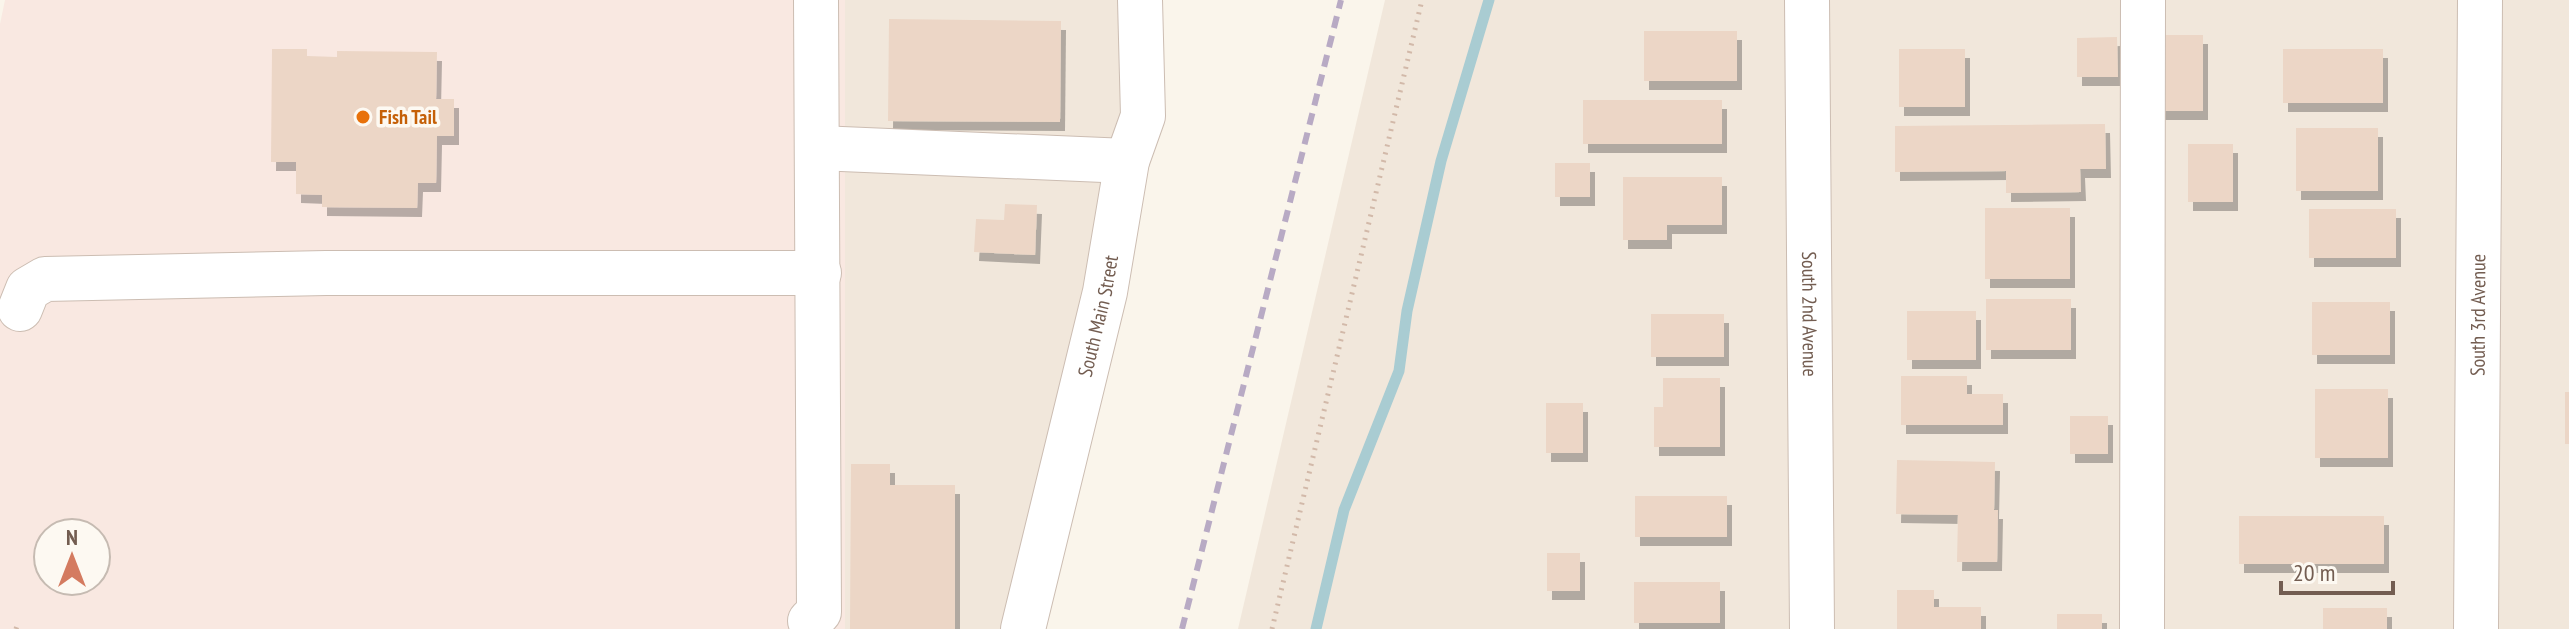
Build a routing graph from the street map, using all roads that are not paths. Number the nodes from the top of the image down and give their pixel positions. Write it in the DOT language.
graph roads {
  1 [pos="816,0"];
  2 [pos="1140,0"];
  3 [pos="1172,0"];
  4 [pos="1807,0"];
  5 [pos="2143,0"];
  6 [pos="2480,0"];
  7 [pos="1143,116"];
  8 [pos="818,148"];
  9 [pos="1127,161"];
  10 [pos="819,273"];
  11 [pos="20,309"];
  12 [pos="810,621"];
  13 [pos="1023,629"];
  14 [pos="1812,629"];
  15 [pos="2142,629"];
  16 [pos="2476,629"];
  1 -- 8 [label="street"];
  2 -- 7 [label="street, South Main Street"];
  3 -- 7 [label="street"];
  4 -- 14 [label="street, South 2nd Avenue"];
  5 -- 15 [label="street"];
  6 -- 16 [label="street, South 3rd Avenue"];
  7 -- 9 [label="street, South Main Street"];
  8 -- 9 [label="street"];
  8 -- 10 [label="street"];
  9 -- 13 [label="street, South Main Street"];
  10 -- 11 [label="street"];
  10 -- 12 [label="street"];
}
